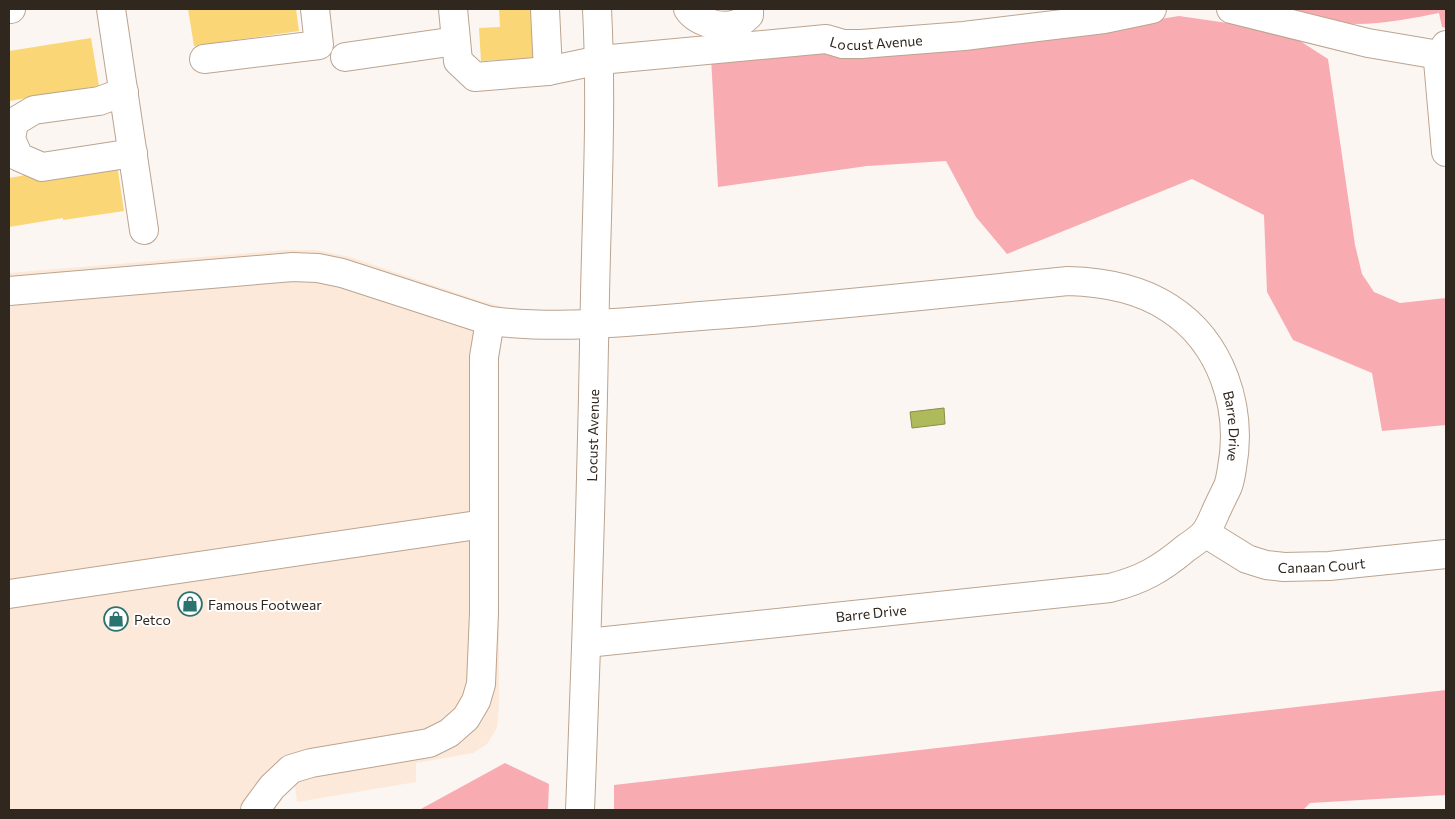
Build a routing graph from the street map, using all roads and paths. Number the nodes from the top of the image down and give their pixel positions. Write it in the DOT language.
graph roads {
  1 [pos="112,9"];
  2 [pos="315,9"];
  3 [pos="453,9"];
  4 [pos="545,9"];
  5 [pos="597,9"];
  6 [pos="688,9"];
  7 [pos="749,9"];
  8 [pos="1152,9"];
  9 [pos="1231,9"];
  10 [pos="456,41"];
  11 [pos="1443,50"];
  12 [pos="345,56"];
  13 [pos="204,59"];
  14 [pos="600,60"];
  15 [pos="548,71"];
  16 [pos="124,92"];
  17 [pos="1446,152"];
  18 [pos="133,153"];
  19 [pos="144,230"];
  20 [pos="9,291"];
  21 [pos="490,321"];
  22 [pos="595,325"];
  23 [pos="484,524"];
  24 [pos="1204,533"];
  25 [pos="1446,554"];
  26 [pos="9,594"];
  27 [pos="587,643"];
  28 [pos="255,810"];
  29 [pos="580,810"];
  1 -- 16 [label="street"];
  2 -- 13 [label="street"];
  3 -- 10 [label="street"];
  4 -- 15 [label="street"];
  5 -- 14 [label="street, Locust Avenue"];
  6 -- 7 [label="street"];
  8 -- 14 [label="street, Locust Avenue"];
  9 -- 11 [label="street"];
  10 -- 12 [label="street"];
  10 -- 15 [label="street"];
  11 -- 17 [label="street"];
  14 -- 15 [label="street"];
  14 -- 22 [label="street, Locust Avenue"];
  16 -- 18 [label="street"];
  16 -- 18 [label="street"];
  18 -- 19 [label="street"];
  20 -- 21 [label="street, Barre Drive"];
  21 -- 22 [label="street, Barre Drive"];
  21 -- 23 [label="street"];
  22 -- 24 [label="street, Barre Drive"];
  22 -- 27 [label="street, Locust Avenue"];
  23 -- 26 [label="street"];
  23 -- 28 [label="street"];
  24 -- 25 [label="street, Canaan Court"];
  24 -- 27 [label="street, Barre Drive"];
  27 -- 29 [label="street, Locust Avenue"];
}
